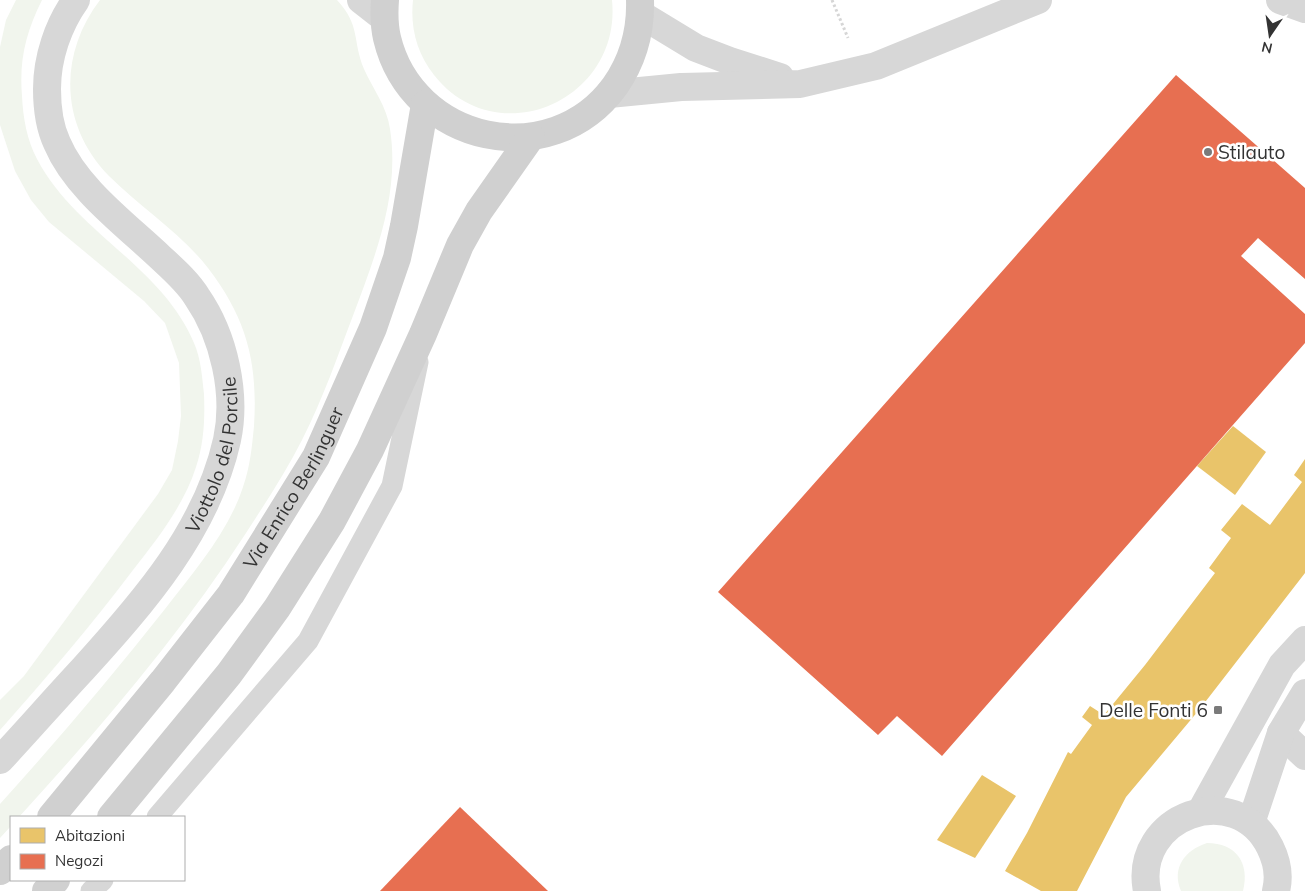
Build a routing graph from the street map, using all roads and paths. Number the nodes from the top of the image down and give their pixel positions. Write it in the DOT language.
graph roads {
  1 [pos="76,0"];
  2 [pos="361,0"];
  3 [pos="832,0"];
  4 [pos="1038,0"];
  5 [pos="1280,0"];
  6 [pos="640,7"];
  7 [pos="385,9"];
  8 [pos="1305,9"];
  9 [pos="855,71"];
  10 [pos="800,84"];
  11 [pos="609,94"];
  12 [pos="426,104"];
  13 [pos="530,137"];
  14 [pos="423,334"];
  15 [pos="1305,640"];
  16 [pos="1305,693"];
  17 [pos="1281,733"];
  18 [pos="1305,756"];
  19 [pos="0,760"];
  20 [pos="1201,811"];
  21 [pos="52,816"];
  22 [pos="112,816"];
  23 [pos="158,816"];
  24 [pos="1251,823"];
  25 [pos="10,860"];
  26 [pos="0,871"];
  27 [pos="55,881"];
  28 [pos="102,881"];
  29 [pos="1144,887"];
  30 [pos="46,891"];
  31 [pos="91,891"];
  32 [pos="1276,891"];
  1 -- 19 [label="street, Viottolo del Porcile"];
  2 -- 7 [label="street"];
  3 -- 9 [label="path"];
  4 -- 9 [label="street"];
  5 -- 8 [label="street"];
  6 -- 10 [label="street"];
  6 -- 11 [label="main road"];
  7 -- 12 [label="main road"];
  9 -- 10 [label="street"];
  10 -- 11 [label="street"];
  11 -- 13 [label="main road"];
  12 -- 13 [label="main road"];
  12 -- 21 [label="main road, Via Enrico Berlinguer"];
  13 -- 14 [label="main road"];
  14 -- 22 [label="main road"];
  14 -- 23 [label="lane"];
  15 -- 20 [label="street"];
  16 -- 17 [label="street"];
  17 -- 18 [label="street"];
  17 -- 24 [label="street"];
  20 -- 24 [label="street"];
  20 -- 29 [label="street"];
  24 -- 32 [label="street"];
  25 -- 26 [label="main road"];
  27 -- 30 [label="main road"];
  28 -- 31 [label="lane"];
}
